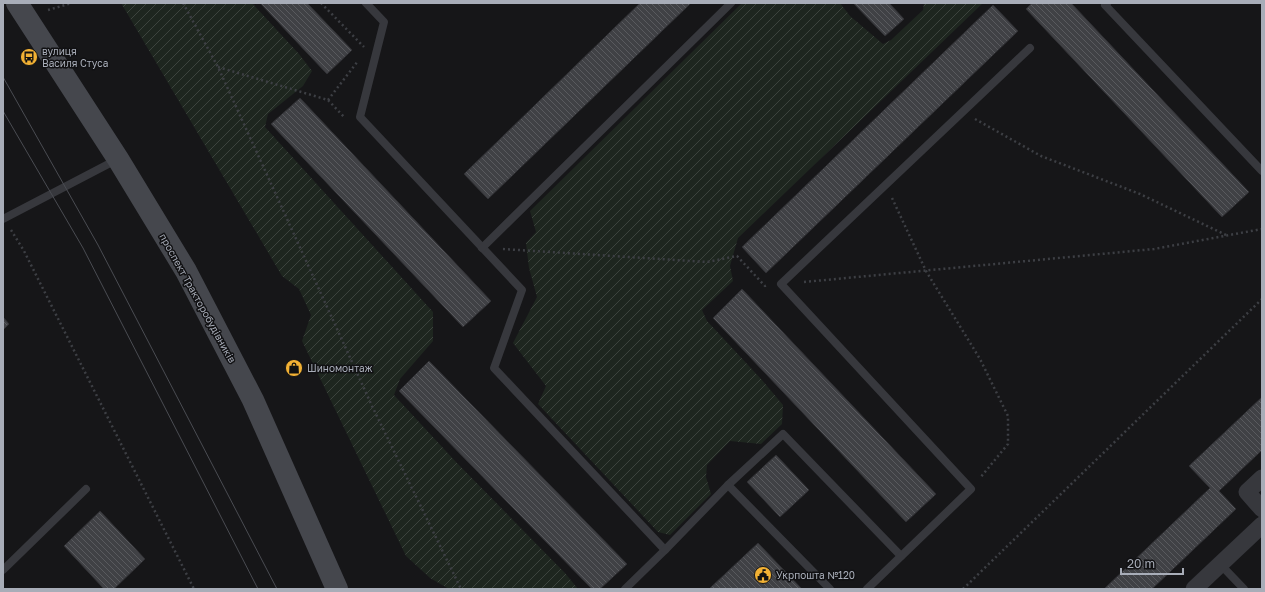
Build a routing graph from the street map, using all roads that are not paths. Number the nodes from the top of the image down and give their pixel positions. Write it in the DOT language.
graph roads {
  1 [pos="366,3"];
  2 [pos="731,3"];
  3 [pos="1107,3"];
  4 [pos="23,8"];
  5 [pos="1030,48"];
  6 [pos="118,159"];
  7 [pos="1262,171"];
  8 [pos="3,218"];
  9 [pos="482,248"];
  10 [pos="1262,478"];
  11 [pos="728,485"];
  12 [pos="86,489"];
  13 [pos="1262,509"];
  14 [pos="1262,525"];
  15 [pos="665,550"];
  16 [pos="901,556"];
  17 [pos="1220,564"];
  18 [pos="3,570"];
  19 [pos="337,589"];
  20 [pos="625,589"];
  21 [pos="830,589"];
  22 [pos="867,589"];
  23 [pos="1194,589"];
  24 [pos="1244,589"];
  1 -- 9 [label="lane"];
  2 -- 9 [label="lane"];
  3 -- 7 [label="lane"];
  4 -- 6 [label="main road, проспект Тракторобудівників"];
  5 -- 16 [label="lane"];
  6 -- 8 [label="lane"];
  6 -- 19 [label="main road, проспект Тракторобудівників"];
  9 -- 15 [label="lane"];
  10 -- 13 [label="street"];
  11 -- 15 [label="lane"];
  11 -- 16 [label="lane"];
  11 -- 21 [label="lane"];
  12 -- 18 [label="lane"];
  14 -- 17 [label="street"];
  15 -- 20 [label="lane"];
  16 -- 22 [label="lane"];
  17 -- 23 [label="street"];
  17 -- 24 [label="lane"];
}
